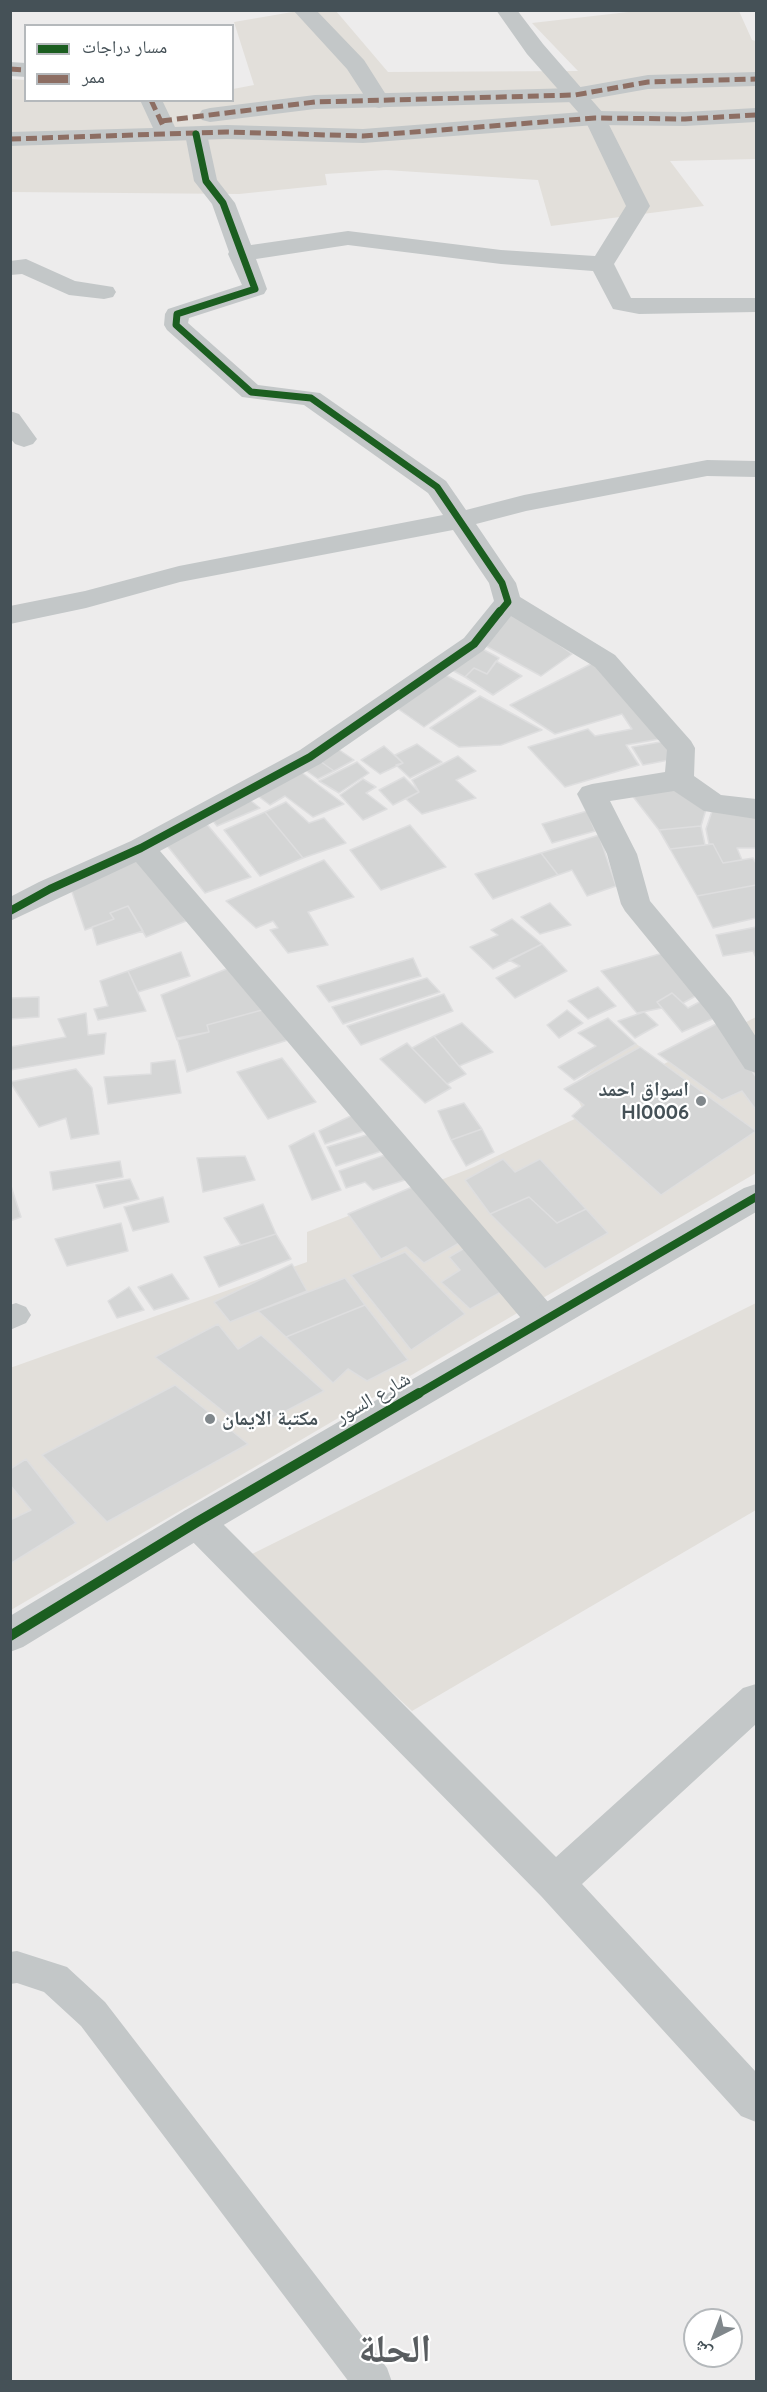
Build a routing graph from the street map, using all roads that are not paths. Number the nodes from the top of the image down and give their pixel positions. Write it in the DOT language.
graph roads {
  1 [pos="303,10"];
  2 [pos="506,10"];
  3 [pos="756,79"];
  4 [pos="575,95"];
  5 [pos="379,101"];
  6 [pos="152,102"];
  7 [pos="756,115"];
  8 [pos="595,118"];
  9 [pos="164,128"];
  10 [pos="196,134"];
  11 [pos="10,139"];
  12 [pos="240,254"];
  13 [pos="602,264"];
  14 [pos="10,268"];
  15 [pos="104,292"];
  16 [pos="756,305"];
  17 [pos="756,469"];
  18 [pos="461,520"];
  19 [pos="508,602"];
  20 [pos="10,615"];
  21 [pos="679,780"];
  22 [pos="756,808"];
  23 [pos="141,848"];
  24 [pos="10,910"];
  25 [pos="756,1061"];
  26 [pos="756,1197"];
  27 [pos="543,1320"];
  28 [pos="197,1522"];
  29 [pos="10,1636"];
  30 [pos="756,1700"];
  31 [pos="555,1883"];
  32 [pos="10,1968"];
  33 [pos="756,2102"];
  34 [pos="373,2382"];
  1 -- 5 [label="street"];
  2 -- 4 [label="street"];
  3 -- 4 [label="street"];
  4 -- 5 [label="street"];
  4 -- 8 [label="street"];
  5 -- 9 [label="street"];
  6 -- 9 [label="street"];
  7 -- 8 [label="street"];
  8 -- 10 [label="street"];
  8 -- 13 [label="street"];
  9 -- 10 [label="street"];
  9 -- 11 [label="street"];
  10 -- 12 [label="street"];
  12 -- 13 [label="street"];
  12 -- 18 [label="street"];
  13 -- 16 [label="street"];
  14 -- 15 [label="street"];
  17 -- 18 [label="street"];
  18 -- 19 [label="street"];
  18 -- 20 [label="street"];
  19 -- 21 [label="street"];
  19 -- 23 [label="street"];
  21 -- 22 [label="street"];
  21 -- 25 [label="street"];
  23 -- 24 [label="street"];
  23 -- 27 [label="street"];
  26 -- 27 [label="street, شارع السور"];
  27 -- 28 [label="street, شارع السور"];
  28 -- 29 [label="street, شارع السور"];
  28 -- 31 [label="street"];
  30 -- 31 [label="street"];
  31 -- 33 [label="street"];
  32 -- 34 [label="lane"];
}
